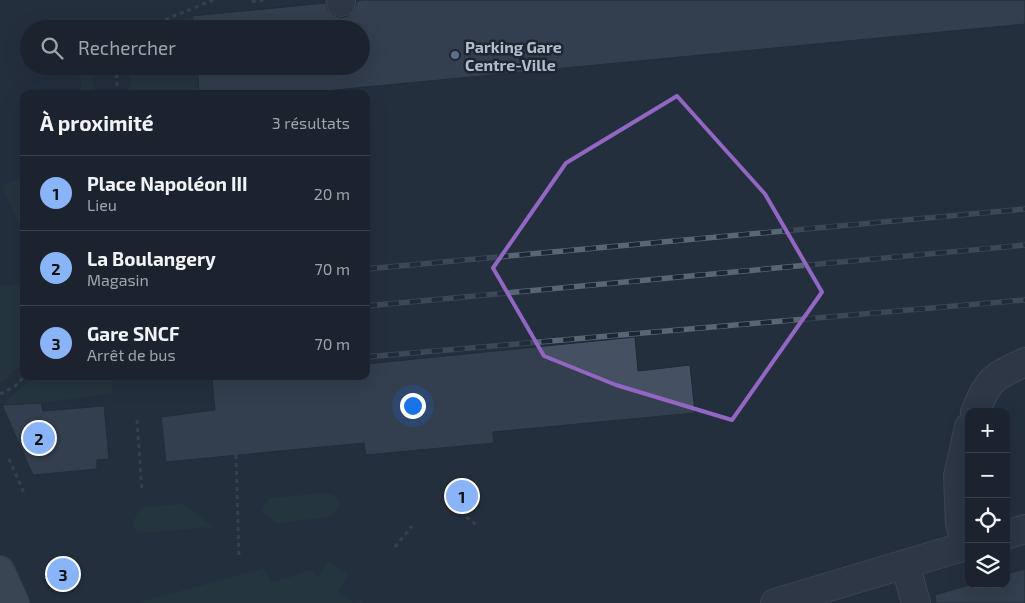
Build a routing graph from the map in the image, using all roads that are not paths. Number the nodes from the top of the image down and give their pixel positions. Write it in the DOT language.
graph roads {
  1 [pos="1025,362"];
  2 [pos="977,408"];
  3 [pos="965,445"];
  4 [pos="1025,529"];
  5 [pos="1010,533"];
  6 [pos="967,543"];
  7 [pos="965,547"];
  8 [pos="905,564"];
  9 [pos="0,570"];
  10 [pos="15,603"];
  11 [pos="775,603"];
  12 [pos="916,603"];
  1 -- 2 [label="street"];
  3 -- 6 [label="street"];
  4 -- 5 [label="street"];
  7 -- 8 [label="street"];
  8 -- 11 [label="street"];
  8 -- 12 [label="street"];
  9 -- 10 [label="main road"];
}
